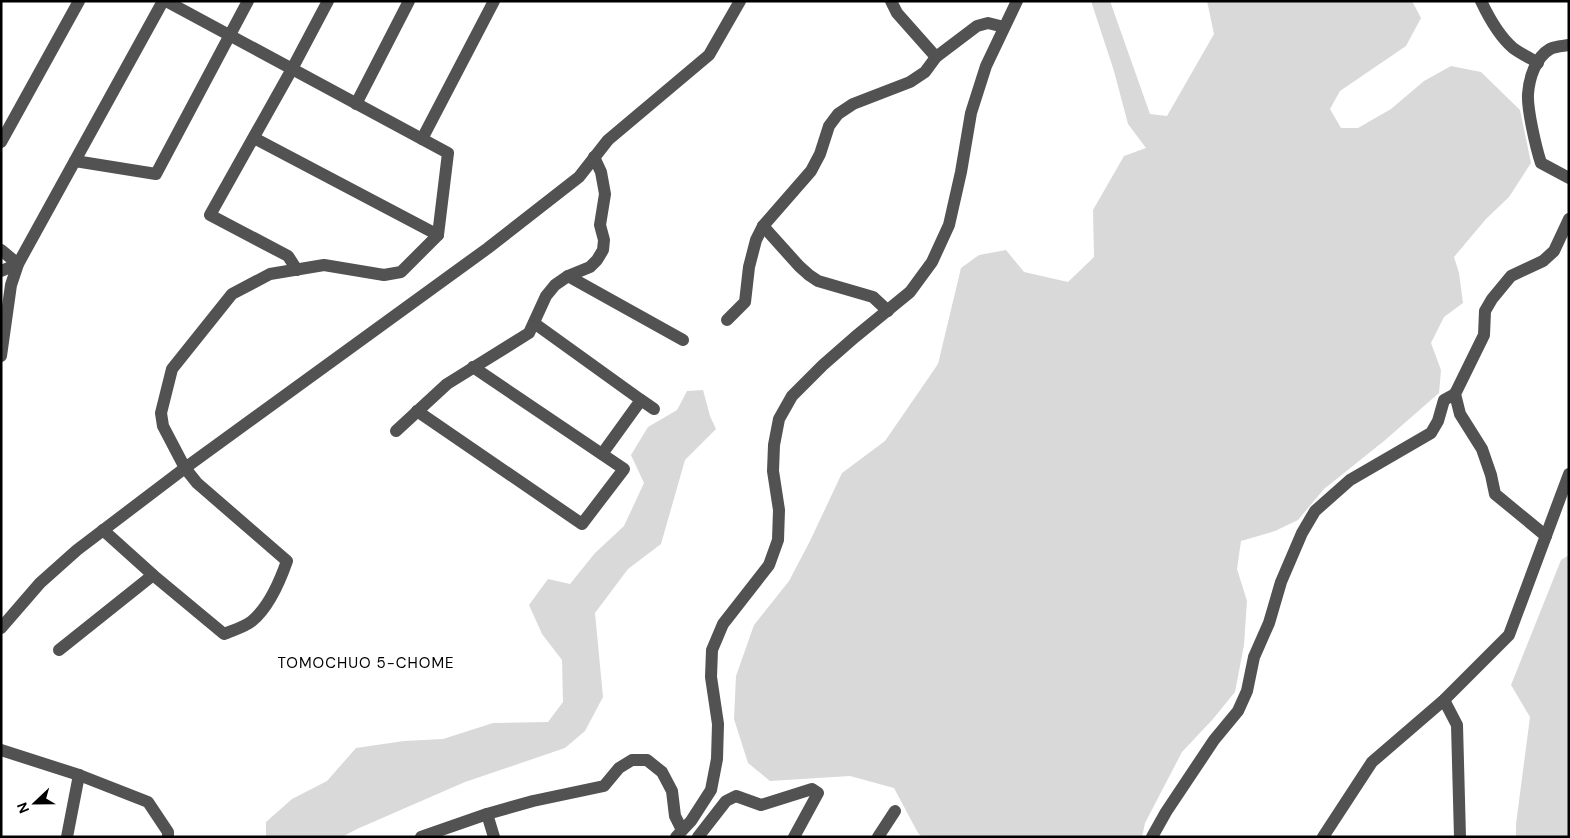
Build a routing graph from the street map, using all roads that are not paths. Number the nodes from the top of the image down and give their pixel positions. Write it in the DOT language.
graph roads {
  1 [pos="79,1"];
  2 [pos="164,1"];
  3 [pos="248,1"];
  4 [pos="328,1"];
  5 [pos="409,1"];
  6 [pos="494,1"];
  7 [pos="740,1"];
  8 [pos="891,1"];
  9 [pos="1017,1"];
  10 [pos="1481,1"];
  11 [pos="1004,27"];
  12 [pos="229,35"];
  13 [pos="1569,45"];
  14 [pos="936,58"];
  15 [pos="1538,63"];
  16 [pos="292,69"];
  17 [pos="356,104"];
  18 [pos="254,138"];
  19 [pos="422,139"];
  20 [pos="1,142"];
  21 [pos="594,157"];
  22 [pos="75,161"];
  23 [pos="1569,178"];
  24 [pos="1569,219"];
  25 [pos="763,226"];
  26 [pos="438,235"];
  27 [pos="1,250"];
  28 [pos="18,264"];
  29 [pos="297,270"];
  30 [pos="1,271"];
  31 [pos="568,276"];
  32 [pos="888,311"];
  33 [pos="727,320"];
  34 [pos="534,323"];
  35 [pos="683,340"];
  36 [pos="1,356"];
  37 [pos="473,367"];
  38 [pos="1455,394"];
  39 [pos="641,400"];
  40 [pos="654,409"];
  41 [pos="417,411"];
  42 [pos="396,431"];
  43 [pos="602,454"];
  44 [pos="185,468"];
  45 [pos="1569,474"];
  46 [pos="103,530"];
  47 [pos="1546,536"];
  48 [pos="153,575"];
  49 [pos="1,628"];
  50 [pos="59,650"];
  51 [pos="1444,700"];
  52 [pos="1,750"];
  53 [pos="79,775"];
  54 [pos="895,811"];
  55 [pos="487,814"];
  56 [pos="679,834"];
  57 [pos="67,837"];
  58 [pos="168,837"];
  59 [pos="422,837"];
  60 [pos="494,837"];
  61 [pos="698,837"];
  62 [pos="794,837"];
  63 [pos="878,837"];
  64 [pos="1152,837"];
  65 [pos="1323,837"];
  66 [pos="1460,837"];
  1 -- 20 [label="street"];
  2 -- 12 [label="street"];
  2 -- 22 [label="street"];
  3 -- 12 [label="street"];
  4 -- 16 [label="street"];
  5 -- 17 [label="street"];
  6 -- 19 [label="street"];
  7 -- 21 [label="street"];
  8 -- 14 [label="street"];
  9 -- 11 [label="street"];
  10 -- 15 [label="street"];
  11 -- 14 [label="street"];
  11 -- 32 [label="street"];
  12 -- 16 [label="street"];
  12 -- 22 [label="street"];
  13 -- 15 [label="street"];
  14 -- 25 [label="street"];
  15 -- 23 [label="street"];
  16 -- 17 [label="street"];
  16 -- 18 [label="street"];
  17 -- 19 [label="street"];
  18 -- 26 [label="street"];
  18 -- 29 [label="street"];
  19 -- 26 [label="street"];
  21 -- 31 [label="street"];
  21 -- 44 [label="street"];
  22 -- 28 [label="street"];
  24 -- 38 [label="street"];
  25 -- 32 [label="street"];
  25 -- 33 [label="street"];
  26 -- 29 [label="street"];
  27 -- 28 [label="street"];
  28 -- 30 [label="street"];
  28 -- 36 [label="street"];
  29 -- 44 [label="street"];
  31 -- 34 [label="street"];
  31 -- 35 [label="street"];
  32 -- 56 [label="street"];
  34 -- 37 [label="street"];
  34 -- 39 [label="street"];
  37 -- 41 [label="street"];
  37 -- 43 [label="street"];
  38 -- 47 [label="street"];
  38 -- 64 [label="street"];
  39 -- 40 [label="street"];
  39 -- 43 [label="street"];
  41 -- 42 [label="street"];
  41 -- 43 [label="street"];
  44 -- 46 [label="street"];
  44 -- 48 [label="street"];
  45 -- 47 [label="street"];
  46 -- 48 [label="street"];
  46 -- 49 [label="street"];
  47 -- 51 [label="street"];
  48 -- 50 [label="street"];
  51 -- 65 [label="street"];
  51 -- 66 [label="street"];
  52 -- 53 [label="street"];
  53 -- 57 [label="street"];
  53 -- 58 [label="street"];
  54 -- 63 [label="street"];
  55 -- 56 [label="street"];
  55 -- 59 [label="street"];
  55 -- 60 [label="street"];
  61 -- 62 [label="street"];
}
